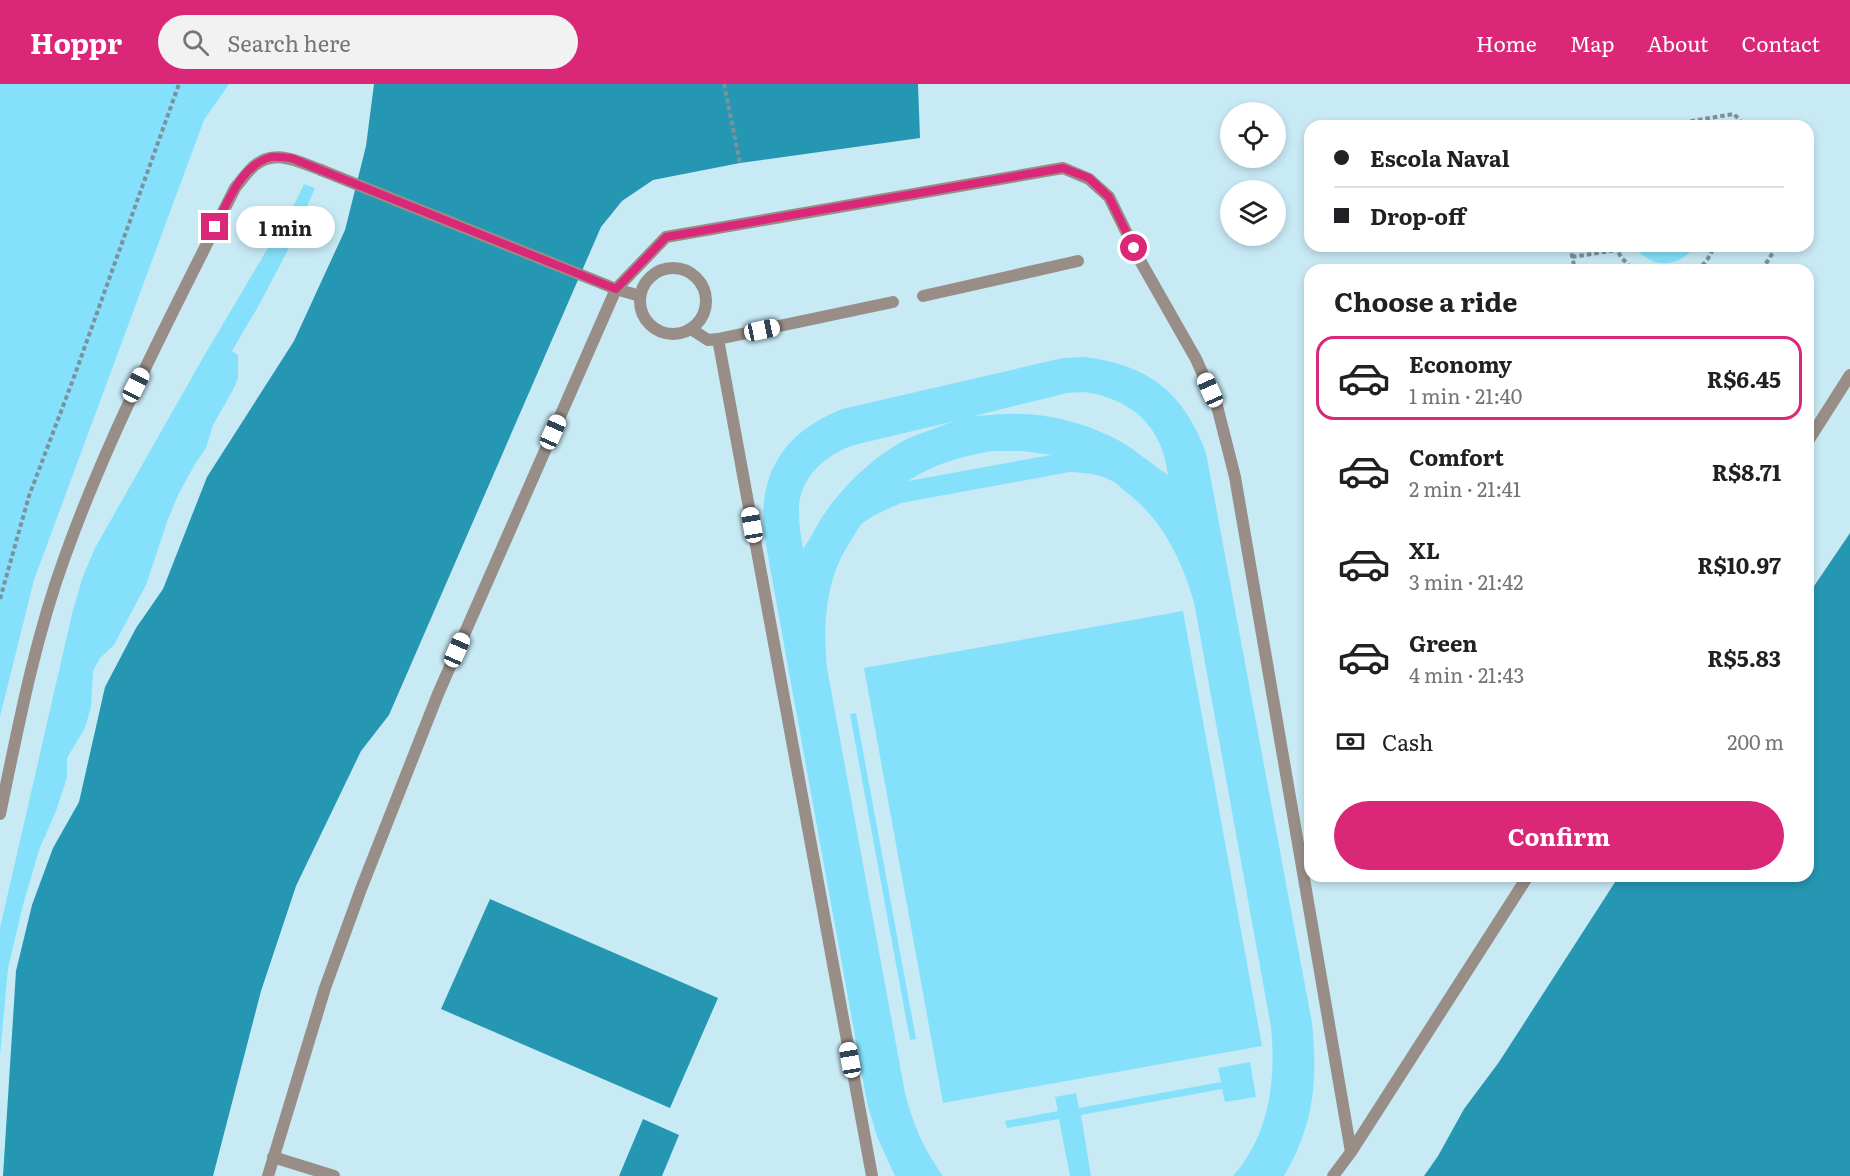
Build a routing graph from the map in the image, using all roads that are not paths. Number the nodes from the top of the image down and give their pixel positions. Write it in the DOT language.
graph roads {
  1 [pos="1078,261"];
  2 [pos="616,289"];
  3 [pos="640,296"];
  4 [pos="923,296"];
  5 [pos="893,302"];
  6 [pos="691,329"];
  7 [pos="718,339"];
  8 [pos="1850,375"];
  9 [pos="1814,432"];
  10 [pos="0,814"];
  11 [pos="1304,879"];
  12 [pos="1305,882"];
  13 [pos="1524,882"];
  14 [pos="1351,1152"];
  15 [pos="273,1157"];
  16 [pos="268,1176"];
  17 [pos="334,1176"];
  18 [pos="872,1176"];
  19 [pos="1333,1176"];
  1 -- 4 [label="street"];
  2 -- 3 [label="street"];
  2 -- 10 [label="street"];
  2 -- 11 [label="street"];
  2 -- 15 [label="street"];
  3 -- 6 [label="street"];
  3 -- 6 [label="street"];
  5 -- 7 [label="street"];
  6 -- 7 [label="street"];
  7 -- 18 [label="street"];
  8 -- 9 [label="street"];
  12 -- 14 [label="street"];
  13 -- 14 [label="street"];
  14 -- 19 [label="street"];
  15 -- 16 [label="street"];
  15 -- 17 [label="street"];
}
